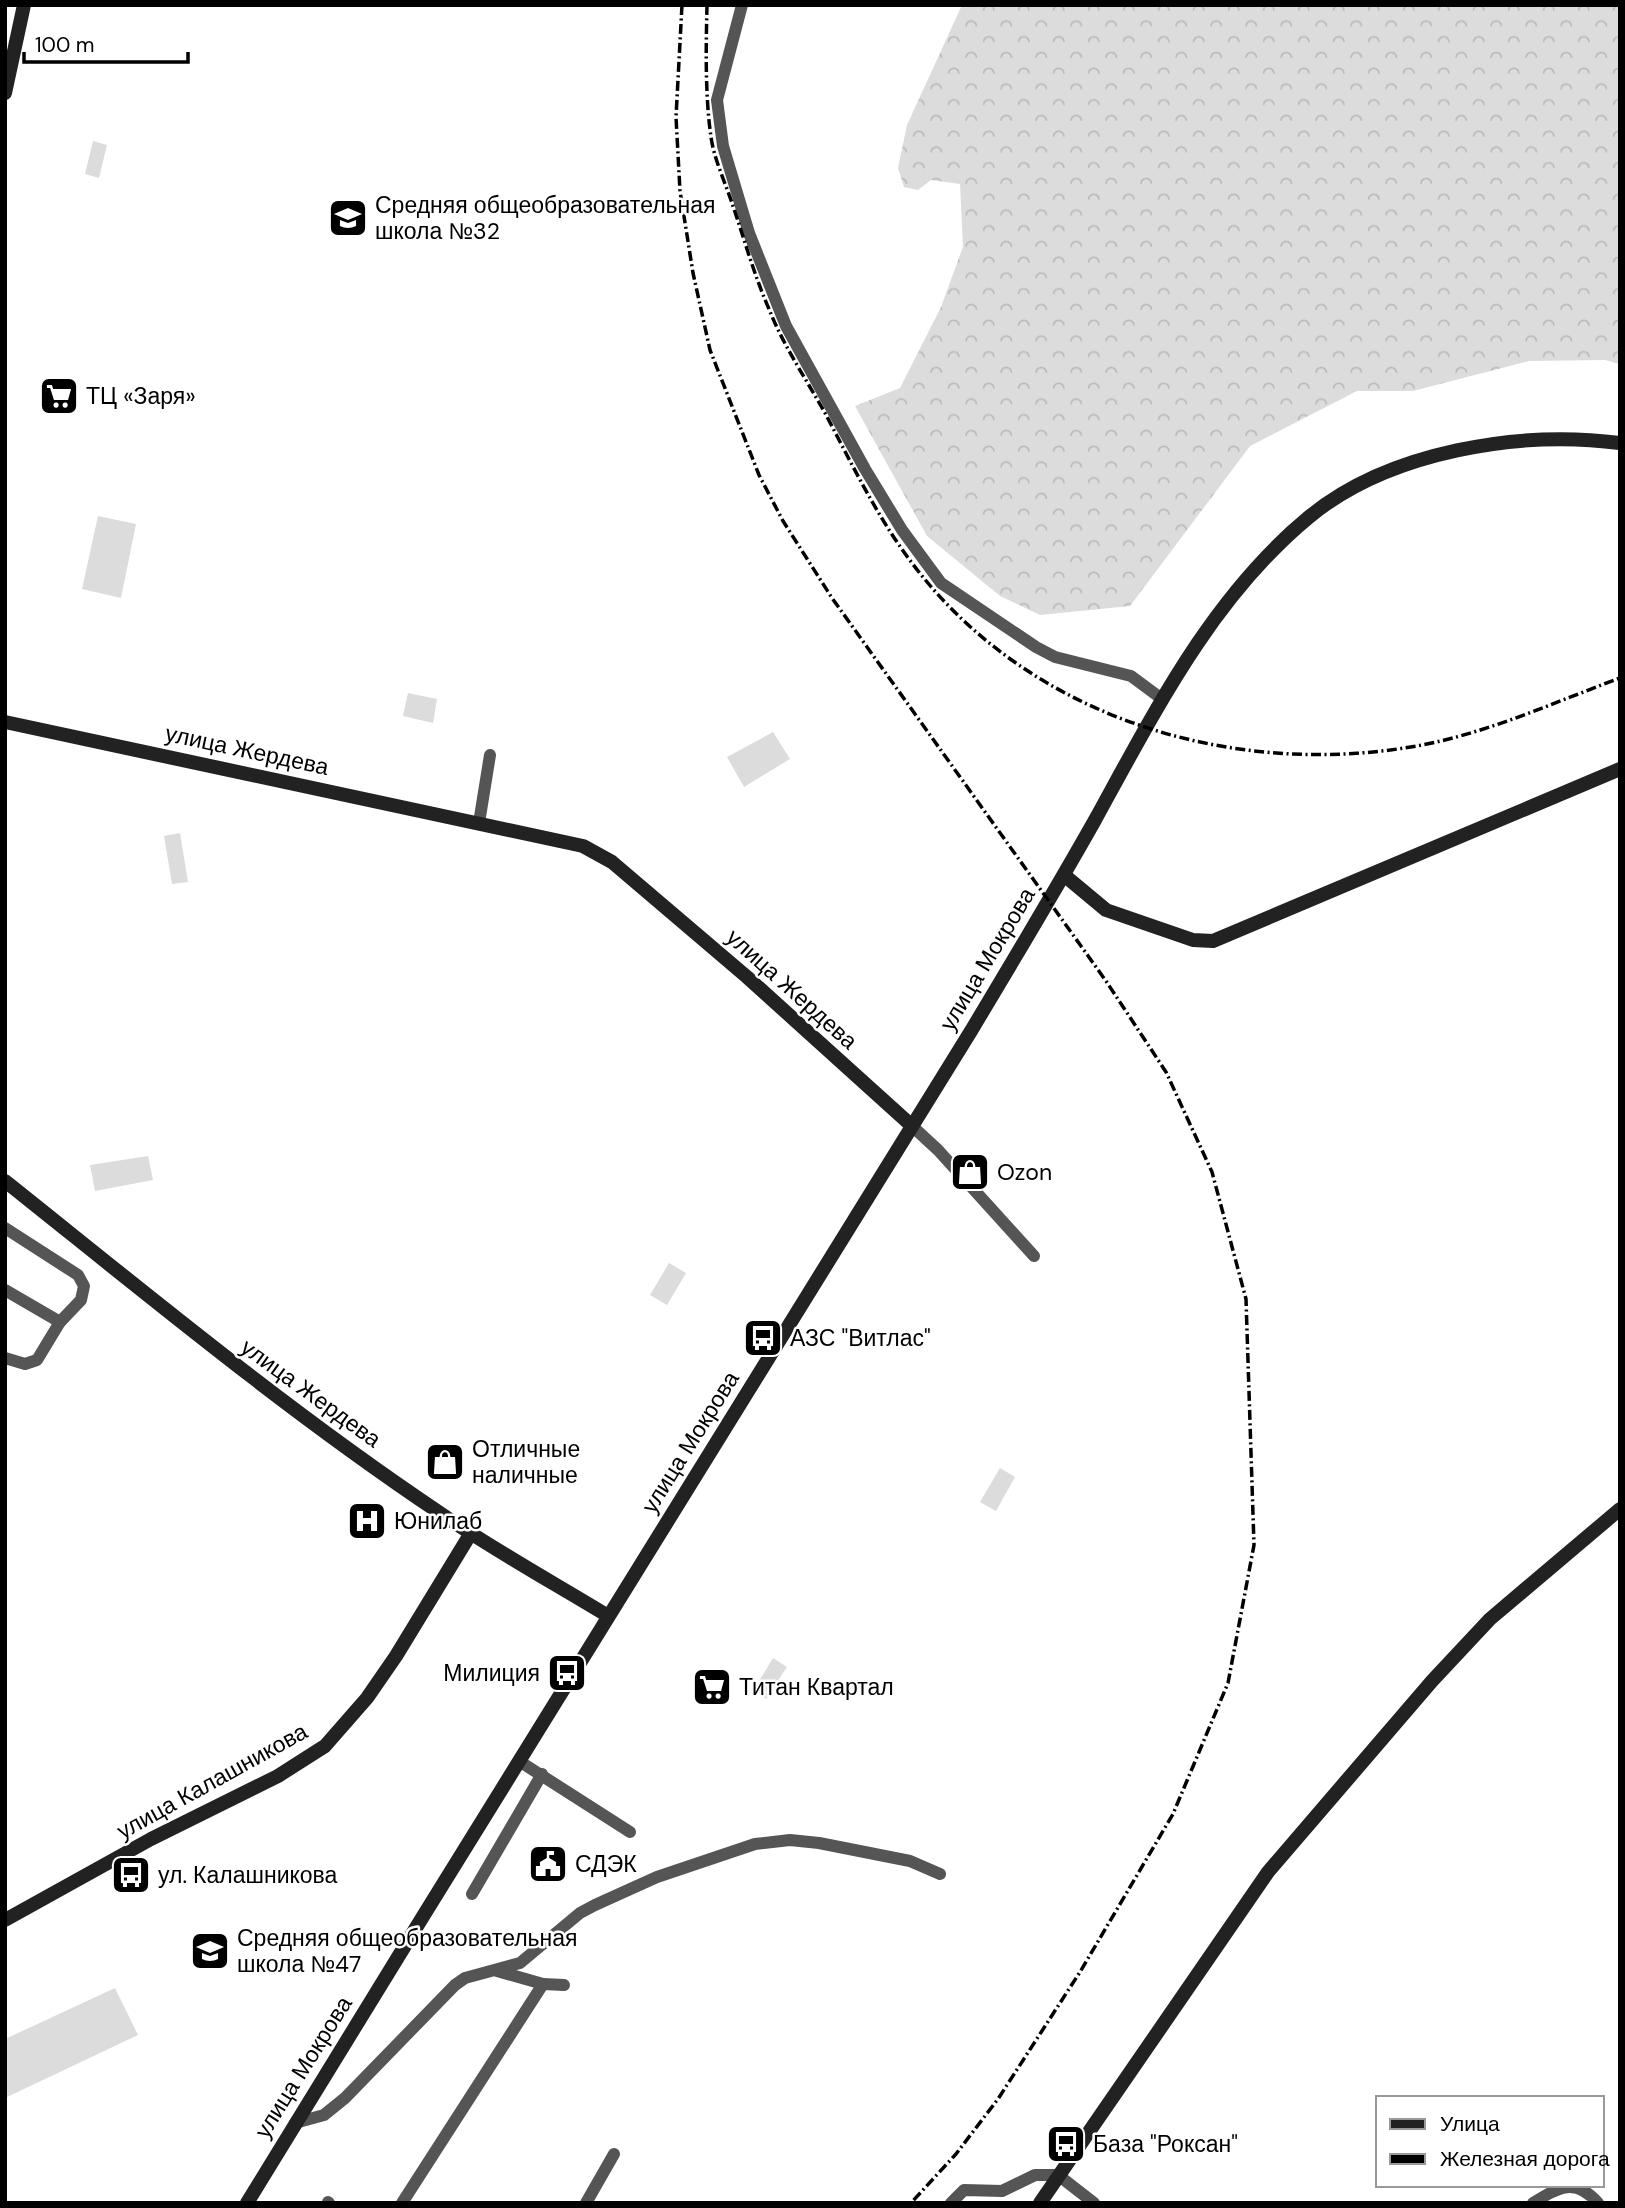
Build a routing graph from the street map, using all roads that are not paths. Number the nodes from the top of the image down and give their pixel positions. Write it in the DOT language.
graph roads {
  1 [pos="24,5"];
  2 [pos="742,5"];
  3 [pos="5,93"];
  4 [pos="1620,443"];
  5 [pos="1163,699"];
  6 [pos="5,722"];
  7 [pos="490,755"];
  8 [pos="1620,769"];
  9 [pos="479,823"];
  10 [pos="1064,875"];
  11 [pos="912,1126"];
  12 [pos="5,1181"];
  13 [pos="5,1228"];
  14 [pos="1034,1256"];
  15 [pos="5,1290"];
  16 [pos="60,1322"];
  17 [pos="5,1358"];
  18 [pos="1620,1509"];
  19 [pos="471,1533"];
  20 [pos="608,1616"];
  21 [pos="519,1761"];
  22 [pos="542,1774"];
  23 [pos="630,1832"];
  24 [pos="940,1874"];
  25 [pos="472,1894"];
  26 [pos="5,1920"];
  27 [pos="496,1971"];
  28 [pos="543,1984"];
  29 [pos="564,1985"];
  30 [pos="295,2123"];
  31 [pos="614,2154"];
  32 [pos="1058,2175"];
  33 [pos="1560,2187"];
  34 [pos="1569,2187"];
  35 [pos="247,2203"];
  36 [pos="402,2203"];
  37 [pos="586,2203"];
  38 [pos="951,2203"];
  39 [pos="1040,2203"];
  40 [pos="1094,2203"];
  41 [pos="1533,2203"];
  42 [pos="1598,2203"];
  1 -- 3 [label="main road"];
  2 -- 5 [label="street"];
  4 -- 5 [label="main road, улица Мокрова"];
  5 -- 10 [label="main road, улица Мокрова"];
  6 -- 9 [label="main road, улица Жердева"];
  7 -- 9 [label="street"];
  8 -- 10 [label="main road"];
  9 -- 11 [label="main road, улица Жердева"];
  10 -- 11 [label="main road, улица Мокрова"];
  11 -- 14 [label="street, улица Жердева"];
  11 -- 20 [label="main road, улица Мокрова"];
  12 -- 19 [label="main road, улица Жердева"];
  13 -- 16 [label="street"];
  15 -- 16 [label="street"];
  16 -- 17 [label="street"];
  18 -- 32 [label="main road"];
  19 -- 20 [label="main road, улица Жердева"];
  19 -- 26 [label="main road, улица Калашникова"];
  20 -- 21 [label="main road, улица Мокрова"];
  21 -- 22 [label="street"];
  21 -- 30 [label="main road, улица Мокрова"];
  22 -- 23 [label="street"];
  22 -- 25 [label="street"];
  24 -- 27 [label="street"];
  27 -- 28 [label="street"];
  27 -- 30 [label="street"];
  28 -- 29 [label="street"];
  28 -- 36 [label="street"];
  30 -- 35 [label="main road, улица Мокрова"];
  31 -- 37 [label="street"];
  32 -- 38 [label="street"];
  32 -- 39 [label="main road"];
  32 -- 40 [label="street"];
  33 -- 41 [label="street"];
  34 -- 42 [label="street"];
}
